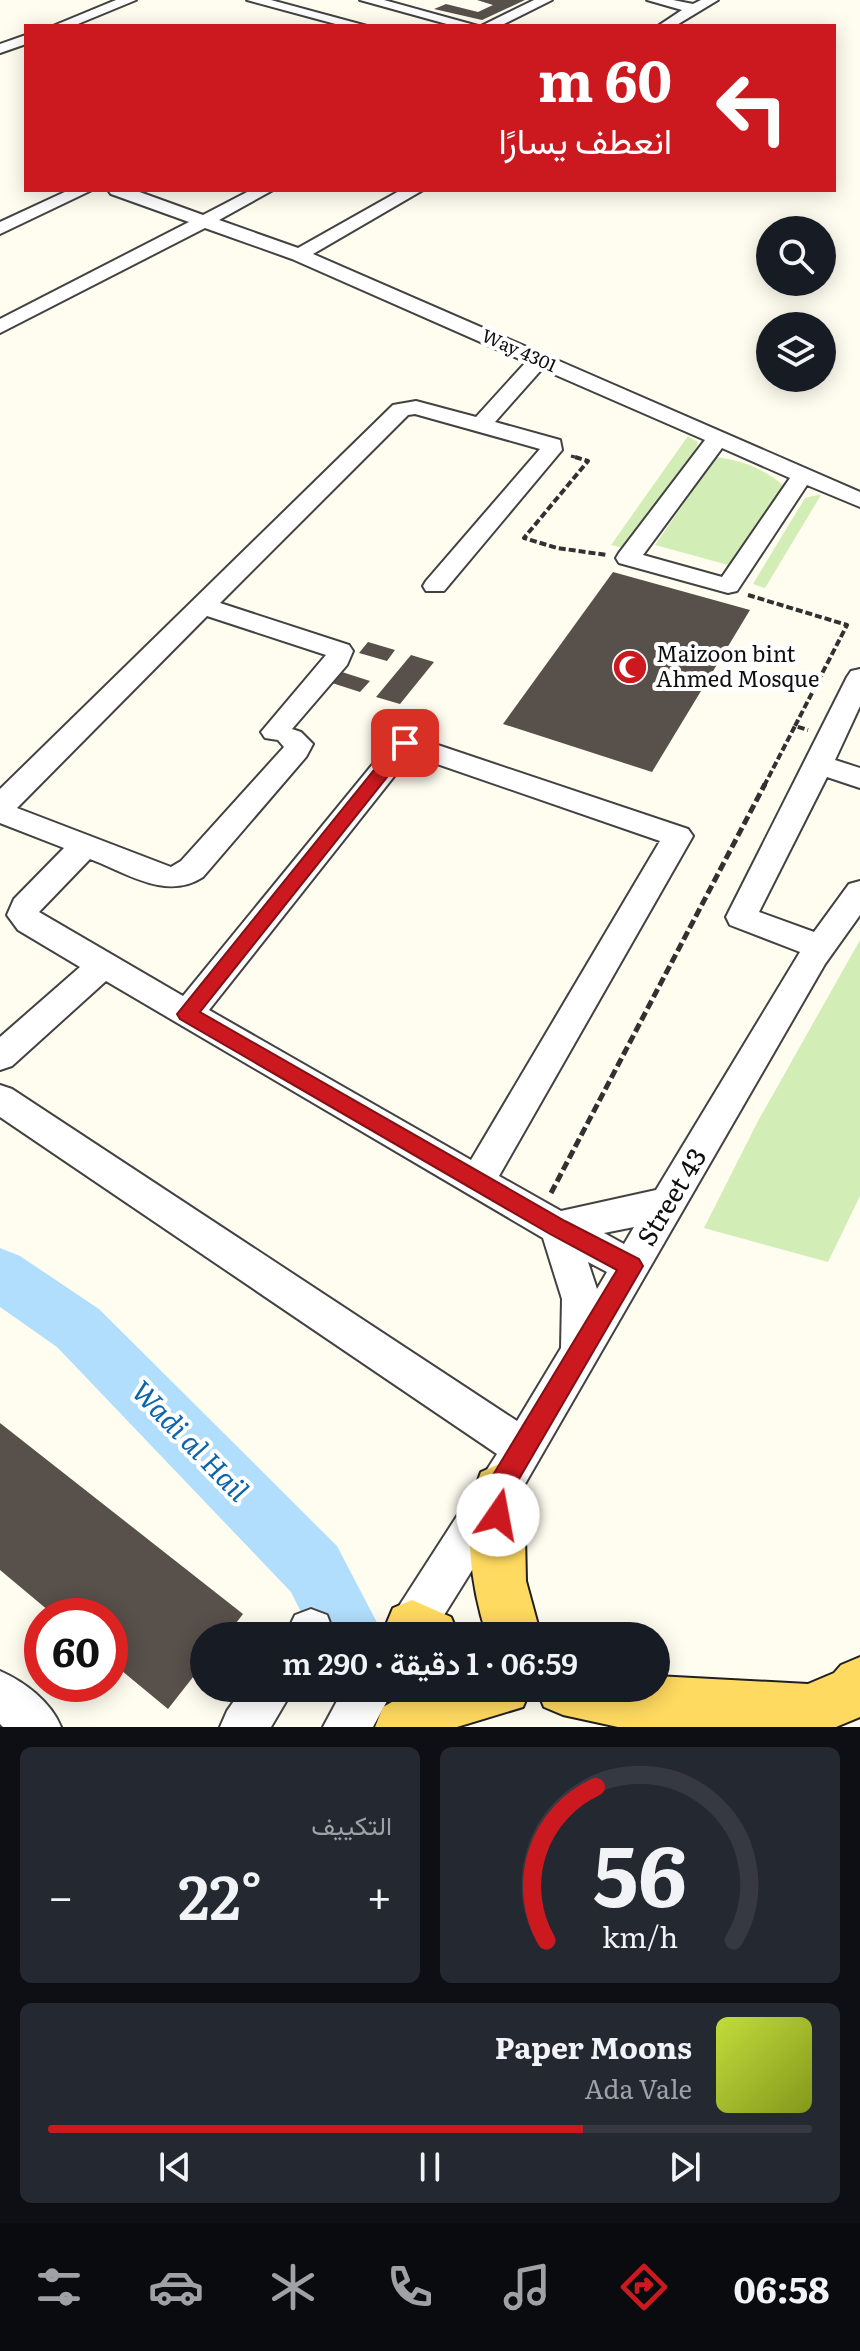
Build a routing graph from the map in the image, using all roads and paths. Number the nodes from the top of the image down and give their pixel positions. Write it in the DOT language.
graph roads {
  1 [pos="129,0"];
  2 [pos="254,0"];
  3 [pos="367,0"];
  4 [pos="429,0"];
  5 [pos="545,0"];
  6 [pos="654,0"];
  7 [pos="711,0"];
  8 [pos="695,9"];
  9 [pos="407,10"];
  10 [pos="65,24"];
  11 [pos="352,24"];
  12 [pos="463,24"];
  13 [pos="492,24"];
  14 [pos="669,24"];
  15 [pos="24,40"];
  16 [pos="0,49"];
  17 [pos="79,192"];
  18 [pos="123,192"];
  19 [pos="260,192"];
  20 [pos="410,192"];
  21 [pos="205,220"];
  22 [pos="0,229"];
  23 [pos="299,255"];
  24 [pos="0,327"];
  25 [pos="539,360"];
  26 [pos="481,424"];
  27 [pos="718,438"];
  28 [pos="551,450"];
  29 [pos="803,475"];
  30 [pos="860,500"];
  31 [pos="628,558"];
  32 [pos="435,586"];
  33 [pos="728,586"];
  34 [pos="202,606"];
  35 [pos="858,686"];
  36 [pos="795,726"];
  37 [pos="825,751"];
  38 [pos="860,778"];
  39 [pos="85,845"];
  40 [pos="860,892"];
  41 [pos="820,947"];
  42 [pos="103,965"];
  43 [pos="187,1014"];
  44 [pos="0,1057"];
  45 [pos="0,1099"];
  46 [pos="477,1181"];
  47 [pos="669,1203"];
  48 [pos="548,1222"];
  49 [pos="631,1266"];
  50 [pos="580,1351"];
  51 [pos="511,1468"];
  52 [pos="422,1622"];
  53 [pos="508,1622"];
  54 [pos="860,1684"];
  55 [pos="0,1694"];
  56 [pos="261,1702"];
  57 [pos="362,1702"];
  58 [pos="448,1702"];
  59 [pos="606,1702"];
  60 [pos="643,1714"];
  61 [pos="38,1727"];
  62 [pos="243,1727"];
  63 [pos="346,1727"];
  64 [pos="403,1727"];
  1 -- 10 [label="street"];
  2 -- 11 [label="street"];
  3 -- 9 [label="street"];
  4 -- 9 [label="street"];
  5 -- 13 [label="street"];
  6 -- 8 [label="street"];
  7 -- 8 [label="street"];
  8 -- 14 [label="street"];
  9 -- 12 [label="street"];
  15 -- 16 [label="street"];
  17 -- 22 [label="street"];
  18 -- 21 [label="street, Way 4301"];
  19 -- 21 [label="street"];
  20 -- 23 [label="street"];
  21 -- 23 [label="street, Way 4301"];
  21 -- 24 [label="street"];
  23 -- 25 [label="street, Way 4301"];
  25 -- 26 [label="street"];
  25 -- 27 [label="street, Way 4301"];
  26 -- 28 [label="street"];
  26 -- 34 [label="street"];
  27 -- 29 [label="street, Way 4301"];
  27 -- 31 [label="street"];
  28 -- 31 [label="path"];
  28 -- 32 [label="street"];
  29 -- 30 [label="street, Way 4301"];
  29 -- 33 [label="street"];
  31 -- 33 [label="street"];
  33 -- 36 [label="path"];
  34 -- 39 [label="street"];
  34 -- 39 [label="street"];
  35 -- 37 [label="street"];
  36 -- 37 [label="path"];
  36 -- 48 [label="path"];
  37 -- 38 [label="street"];
  37 -- 41 [label="street"];
  39 -- 42 [label="street"];
  40 -- 41 [label="street, Street 43"];
  41 -- 47 [label="street, Street 43"];
  42 -- 43 [label="street"];
  42 -- 44 [label="street"];
  43 -- 46 [label="street"];
  43 -- 46 [label="street"];
  45 -- 51 [label="street"];
  46 -- 48 [label="street"];
  47 -- 48 [label="street"];
  47 -- 49 [label="street, Street 43"];
  48 -- 49 [label="street"];
  48 -- 50 [label="street"];
  49 -- 50 [label="street, Street 43"];
  50 -- 51 [label="street, Street 43"];
  51 -- 52 [label="street, Street 43"];
  51 -- 53 [label="main road"];
  54 -- 60 [label="main road"];
  55 -- 61 [label="street"];
  56 -- 62 [label="street"];
  57 -- 63 [label="street"];
  58 -- 64 [label="main road"];
  59 -- 60 [label="main road"];
}
